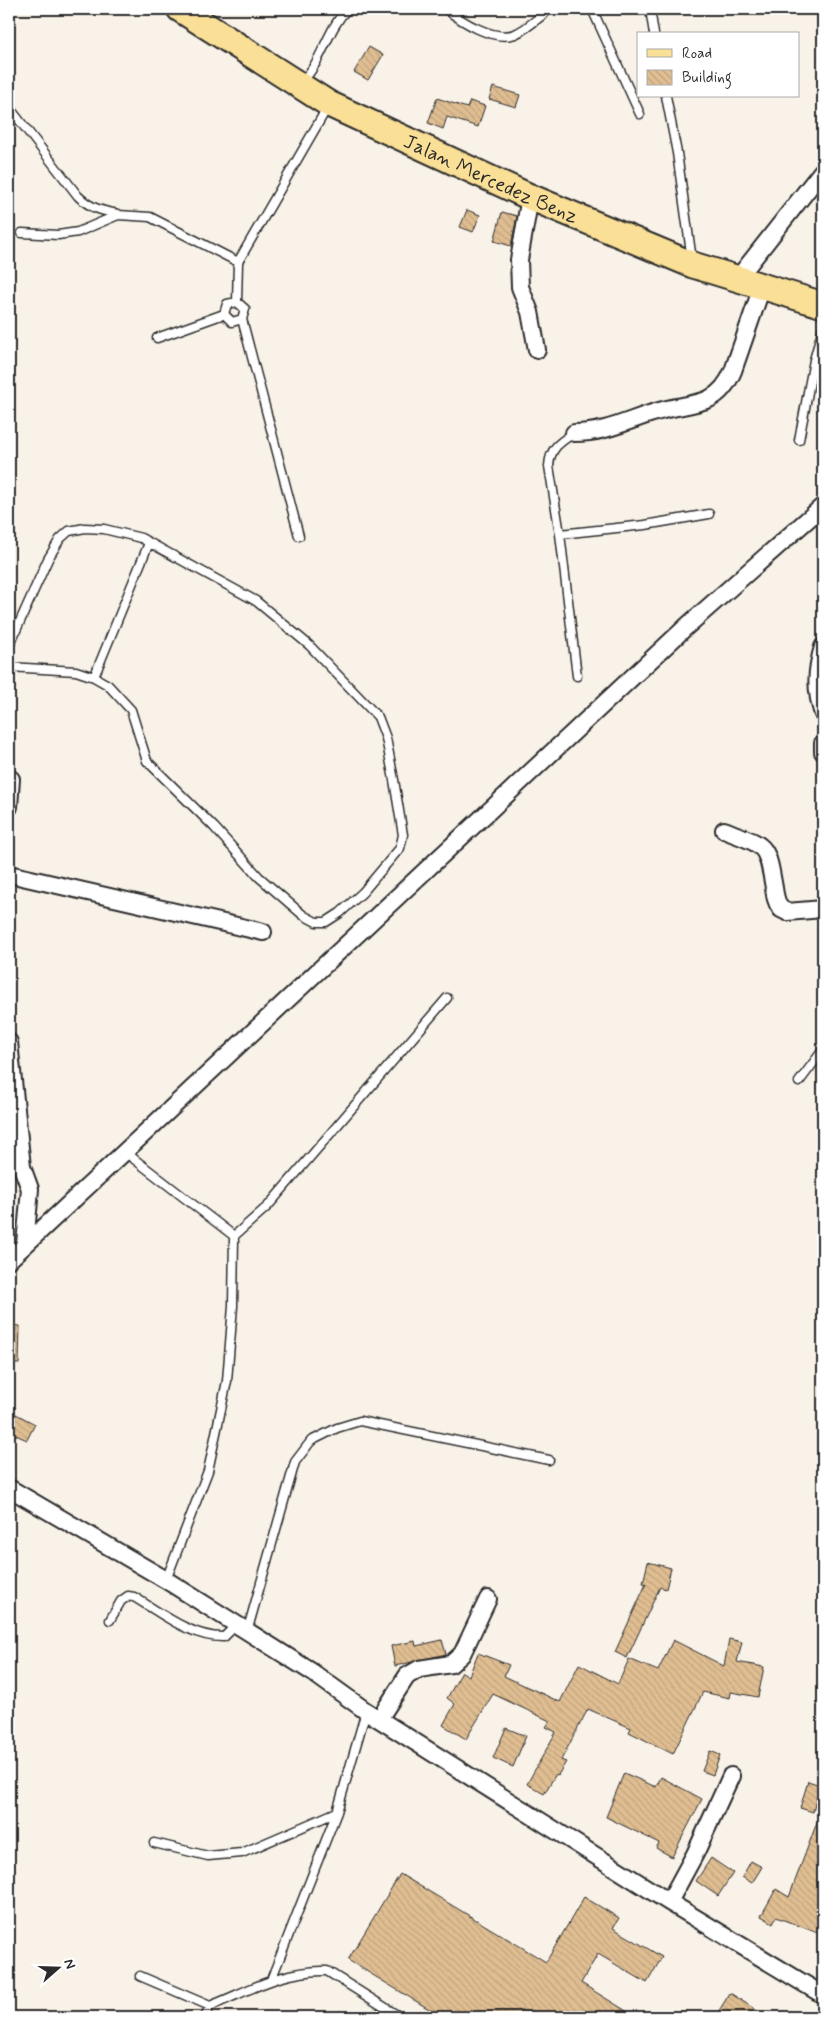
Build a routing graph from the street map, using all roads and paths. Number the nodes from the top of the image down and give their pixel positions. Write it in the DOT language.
graph roads {
  1 [pos="180,9"];
  2 [pos="348,9"];
  3 [pos="446,9"];
  4 [pos="592,9"];
  5 [pos="650,9"];
  6 [pos="545,13"];
  7 [pos="654,32"];
  8 [pos="299,85"];
  9 [pos="666,98"];
  10 [pos="329,104"];
  11 [pos="9,107"];
  12 [pos="640,114"];
  13 [pos="823,170"];
  14 [pos="530,197"];
  15 [pos="118,215"];
  16 [pos="22,234"];
  17 [pos="238,262"];
  18 [pos="692,265"];
  19 [pos="738,278"];
  20 [pos="762,287"];
  21 [pos="237,302"];
  22 [pos="823,305"];
  23 [pos="224,314"];
  24 [pos="242,319"];
  25 [pos="823,328"];
  26 [pos="157,338"];
  27 [pos="537,350"];
  28 [pos="574,433"];
  29 [pos="799,440"];
  30 [pos="823,506"];
  31 [pos="710,514"];
  32 [pos="560,534"];
  33 [pos="299,536"];
  34 [pos="149,543"];
  35 [pos="9,646"];
  36 [pos="823,647"];
  37 [pos="9,667"];
  38 [pos="578,676"];
  39 [pos="94,677"];
  40 [pos="823,714"];
  41 [pos="823,743"];
  42 [pos="823,752"];
  43 [pos="11,779"];
  44 [pos="9,806"];
  45 [pos="724,830"];
  46 [pos="9,874"];
  47 [pos="823,909"];
  48 [pos="263,932"];
  49 [pos="447,998"];
  50 [pos="9,1042"];
  51 [pos="823,1050"];
  52 [pos="798,1082"];
  53 [pos="125,1152"];
  54 [pos="234,1236"];
  55 [pos="26,1244"];
  56 [pos="9,1260"];
  57 [pos="550,1460"];
  58 [pos="9,1488"];
  59 [pos="166,1580"];
  60 [pos="488,1598"];
  61 [pos="110,1620"];
  62 [pos="242,1628"];
  63 [pos="372,1715"];
  64 [pos="731,1776"];
  65 [pos="337,1812"];
  66 [pos="154,1843"];
  67 [pos="669,1902"];
  68 [pos="140,1976"];
  69 [pos="271,1980"];
  70 [pos="823,1995"];
  71 [pos="210,2006"];
  72 [pos="205,2017"];
  73 [pos="400,2017"];
  1 -- 8 [label="main road, Jalan Mercedez Benz"];
  2 -- 8 [label="lane"];
  3 -- 6 [label="lane"];
  4 -- 12 [label="lane"];
  5 -- 7 [label="lane"];
  8 -- 10 [label="main road, Jalan Mercedez Benz"];
  9 -- 18 [label="lane"];
  10 -- 14 [label="main road, Jalan Mercedez Benz"];
  10 -- 17 [label="lane"];
  11 -- 15 [label="lane"];
  13 -- 19 [label="street"];
  14 -- 18 [label="main road, Jalan Mercedez Benz"];
  14 -- 27 [label="street"];
  15 -- 16 [label="lane"];
  15 -- 17 [label="lane"];
  17 -- 21 [label="lane"];
  18 -- 19 [label="main road, Jalan Mercedez Benz"];
  19 -- 20 [label="main road, Jalan Mercedez Benz"];
  20 -- 22 [label="main road, Jalan Mercedez Benz"];
  20 -- 28 [label="street"];
  21 -- 23 [label="lane"];
  21 -- 24 [label="lane"];
  23 -- 24 [label="lane"];
  23 -- 26 [label="lane"];
  24 -- 33 [label="lane"];
  25 -- 29 [label="lane"];
  28 -- 32 [label="lane"];
  30 -- 53 [label="street"];
  31 -- 32 [label="lane"];
  32 -- 38 [label="lane"];
  34 -- 35 [label="lane"];
  34 -- 39 [label="lane"];
  34 -- 39 [label="lane"];
  36 -- 40 [label="street"];
  37 -- 39 [label="lane"];
  41 -- 42 [label="street"];
  43 -- 44 [label="street"];
  45 -- 47 [label="street"];
  46 -- 48 [label="street"];
  49 -- 54 [label="lane"];
  50 -- 55 [label="street"];
  51 -- 52 [label="lane"];
  53 -- 54 [label="lane"];
  53 -- 55 [label="street"];
  54 -- 59 [label="lane"];
  55 -- 56 [label="street"];
  57 -- 62 [label="lane"];
  58 -- 59 [label="street"];
  59 -- 62 [label="street"];
  60 -- 63 [label="street"];
  61 -- 62 [label="lane"];
  62 -- 63 [label="street"];
  63 -- 65 [label="lane"];
  63 -- 67 [label="street"];
  64 -- 67 [label="street"];
  65 -- 66 [label="lane"];
  65 -- 69 [label="lane"];
  67 -- 70 [label="street"];
  68 -- 71 [label="lane"];
  69 -- 71 [label="lane"];
  69 -- 73 [label="lane"];
  71 -- 72 [label="lane"];
}
